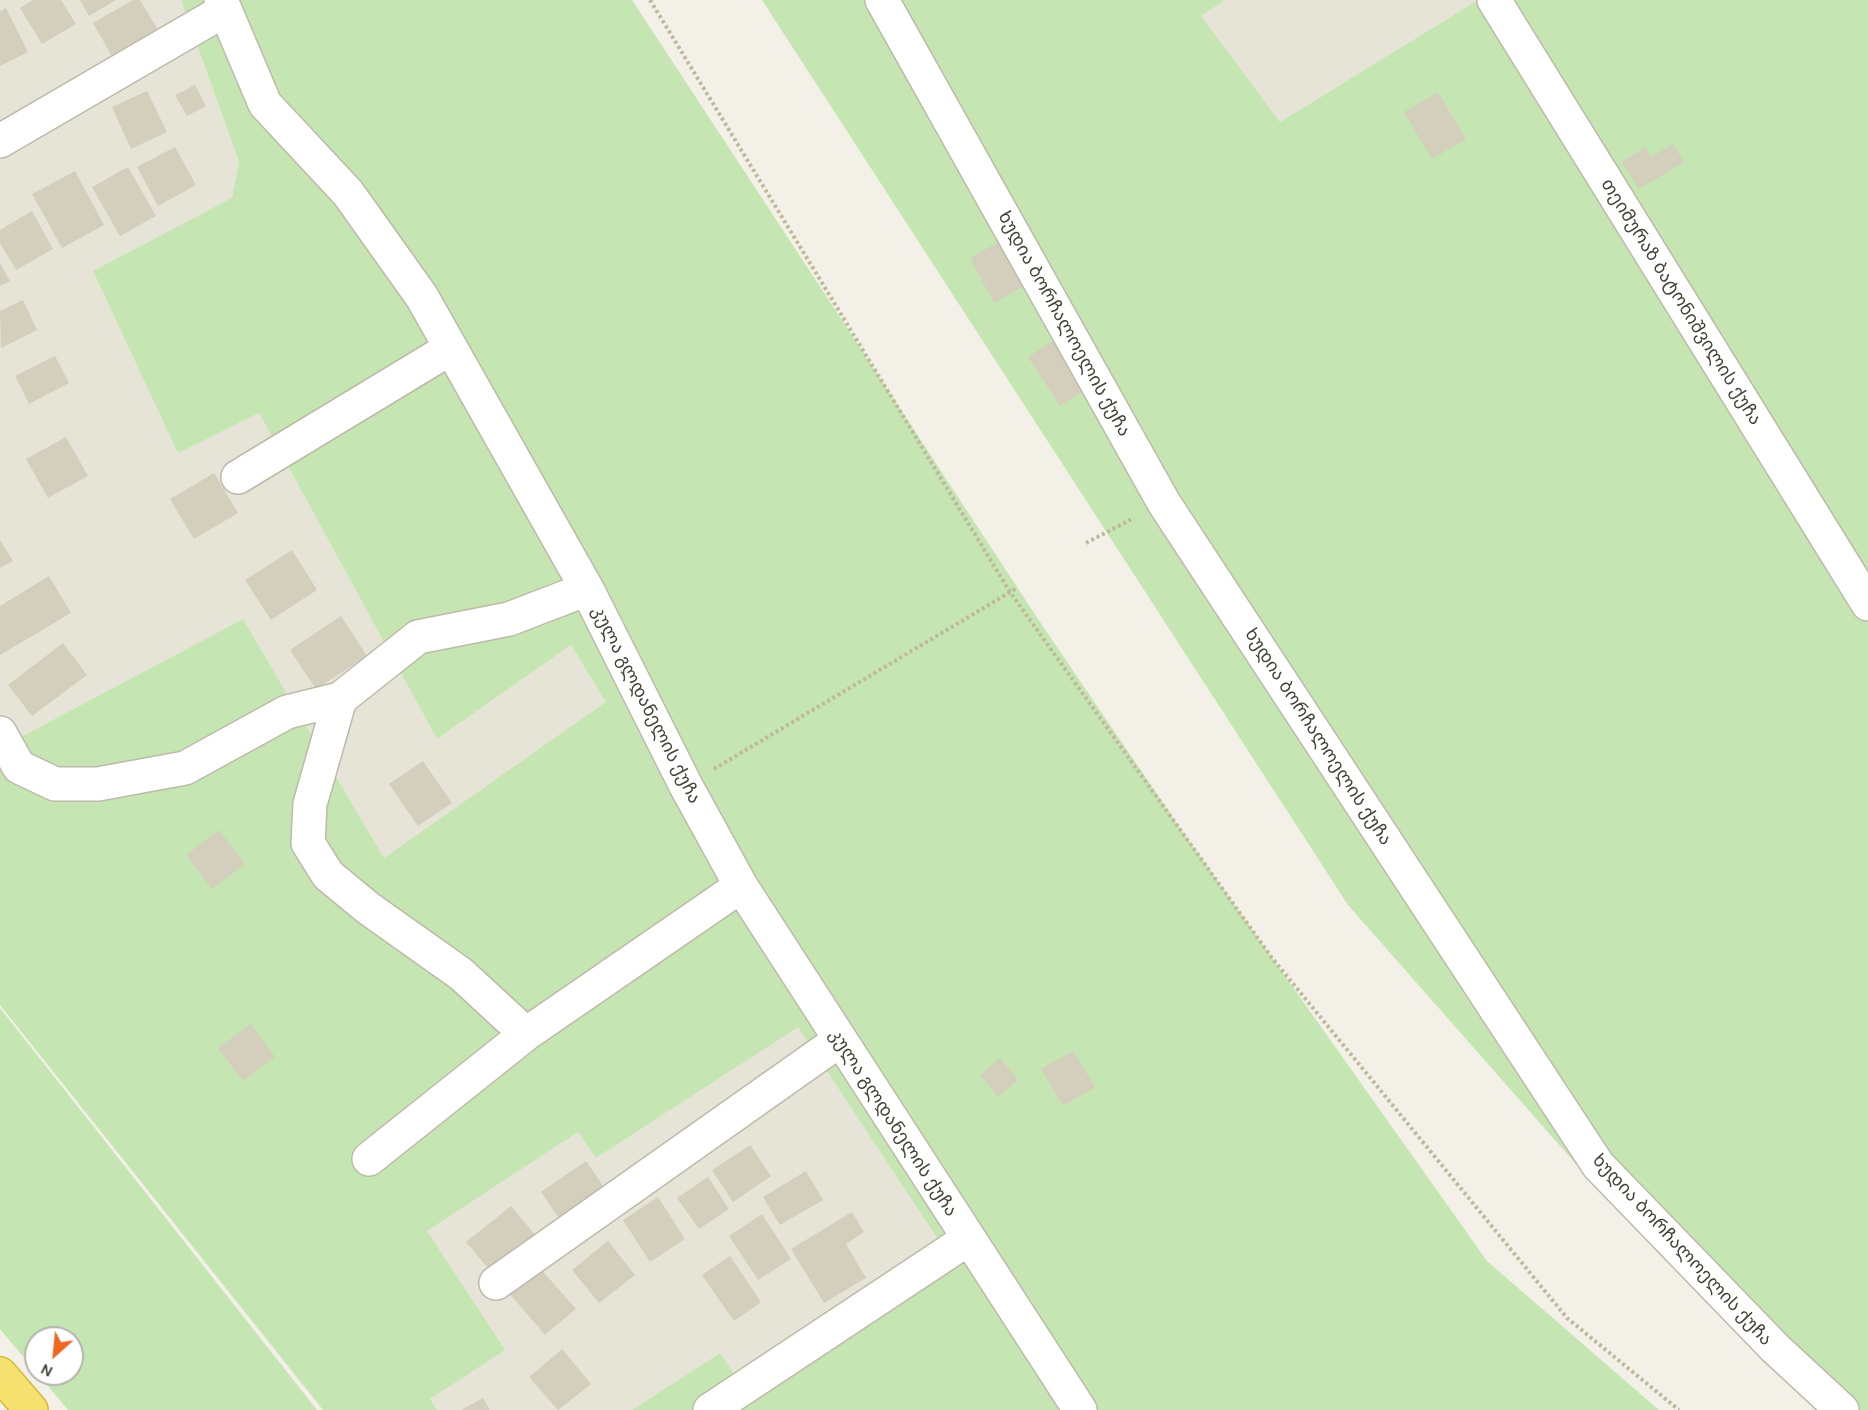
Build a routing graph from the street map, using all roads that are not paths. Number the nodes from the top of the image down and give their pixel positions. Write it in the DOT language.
graph roads {
  1 [pos="882,0"];
  2 [pos="1494,0"];
  3 [pos="223,5"];
  4 [pos="0,141"];
  5 [pos="451,348"];
  6 [pos="238,477"];
  7 [pos="587,589"];
  8 [pos="1868,604"];
  9 [pos="340,699"];
  10 [pos="0,733"];
  11 [pos="741,886"];
  12 [pos="526,1034"];
  13 [pos="840,1040"];
  14 [pos="369,1159"];
  15 [pos="968,1239"];
  16 [pos="496,1283"];
  17 [pos="0,1374"];
  18 [pos="31,1410"];
  19 [pos="710,1410"];
  20 [pos="1080,1410"];
  21 [pos="1842,1410"];
  1 -- 21 [label="street, ხუდია ბორჩალოელის ქუჩა"];
  2 -- 8 [label="street, თეიმურაზ ბატონიშვილის ქუჩა"];
  3 -- 4 [label="street"];
  3 -- 5 [label="street, კულა გლდანელის ქუჩა"];
  5 -- 6 [label="street"];
  5 -- 7 [label="street, კულა გლდანელის ქუჩა"];
  7 -- 9 [label="street"];
  7 -- 11 [label="street, კულა გლდანელის ქუჩა"];
  9 -- 10 [label="street"];
  9 -- 12 [label="street"];
  11 -- 12 [label="street"];
  11 -- 13 [label="street, კულა გლდანელის ქუჩა"];
  12 -- 14 [label="street"];
  13 -- 15 [label="street, კულა გლდანელის ქუჩა"];
  13 -- 16 [label="street"];
  15 -- 19 [label="street"];
  15 -- 20 [label="street, კულა გლდანელის ქუჩა"];
  17 -- 18 [label="highway"];
}
